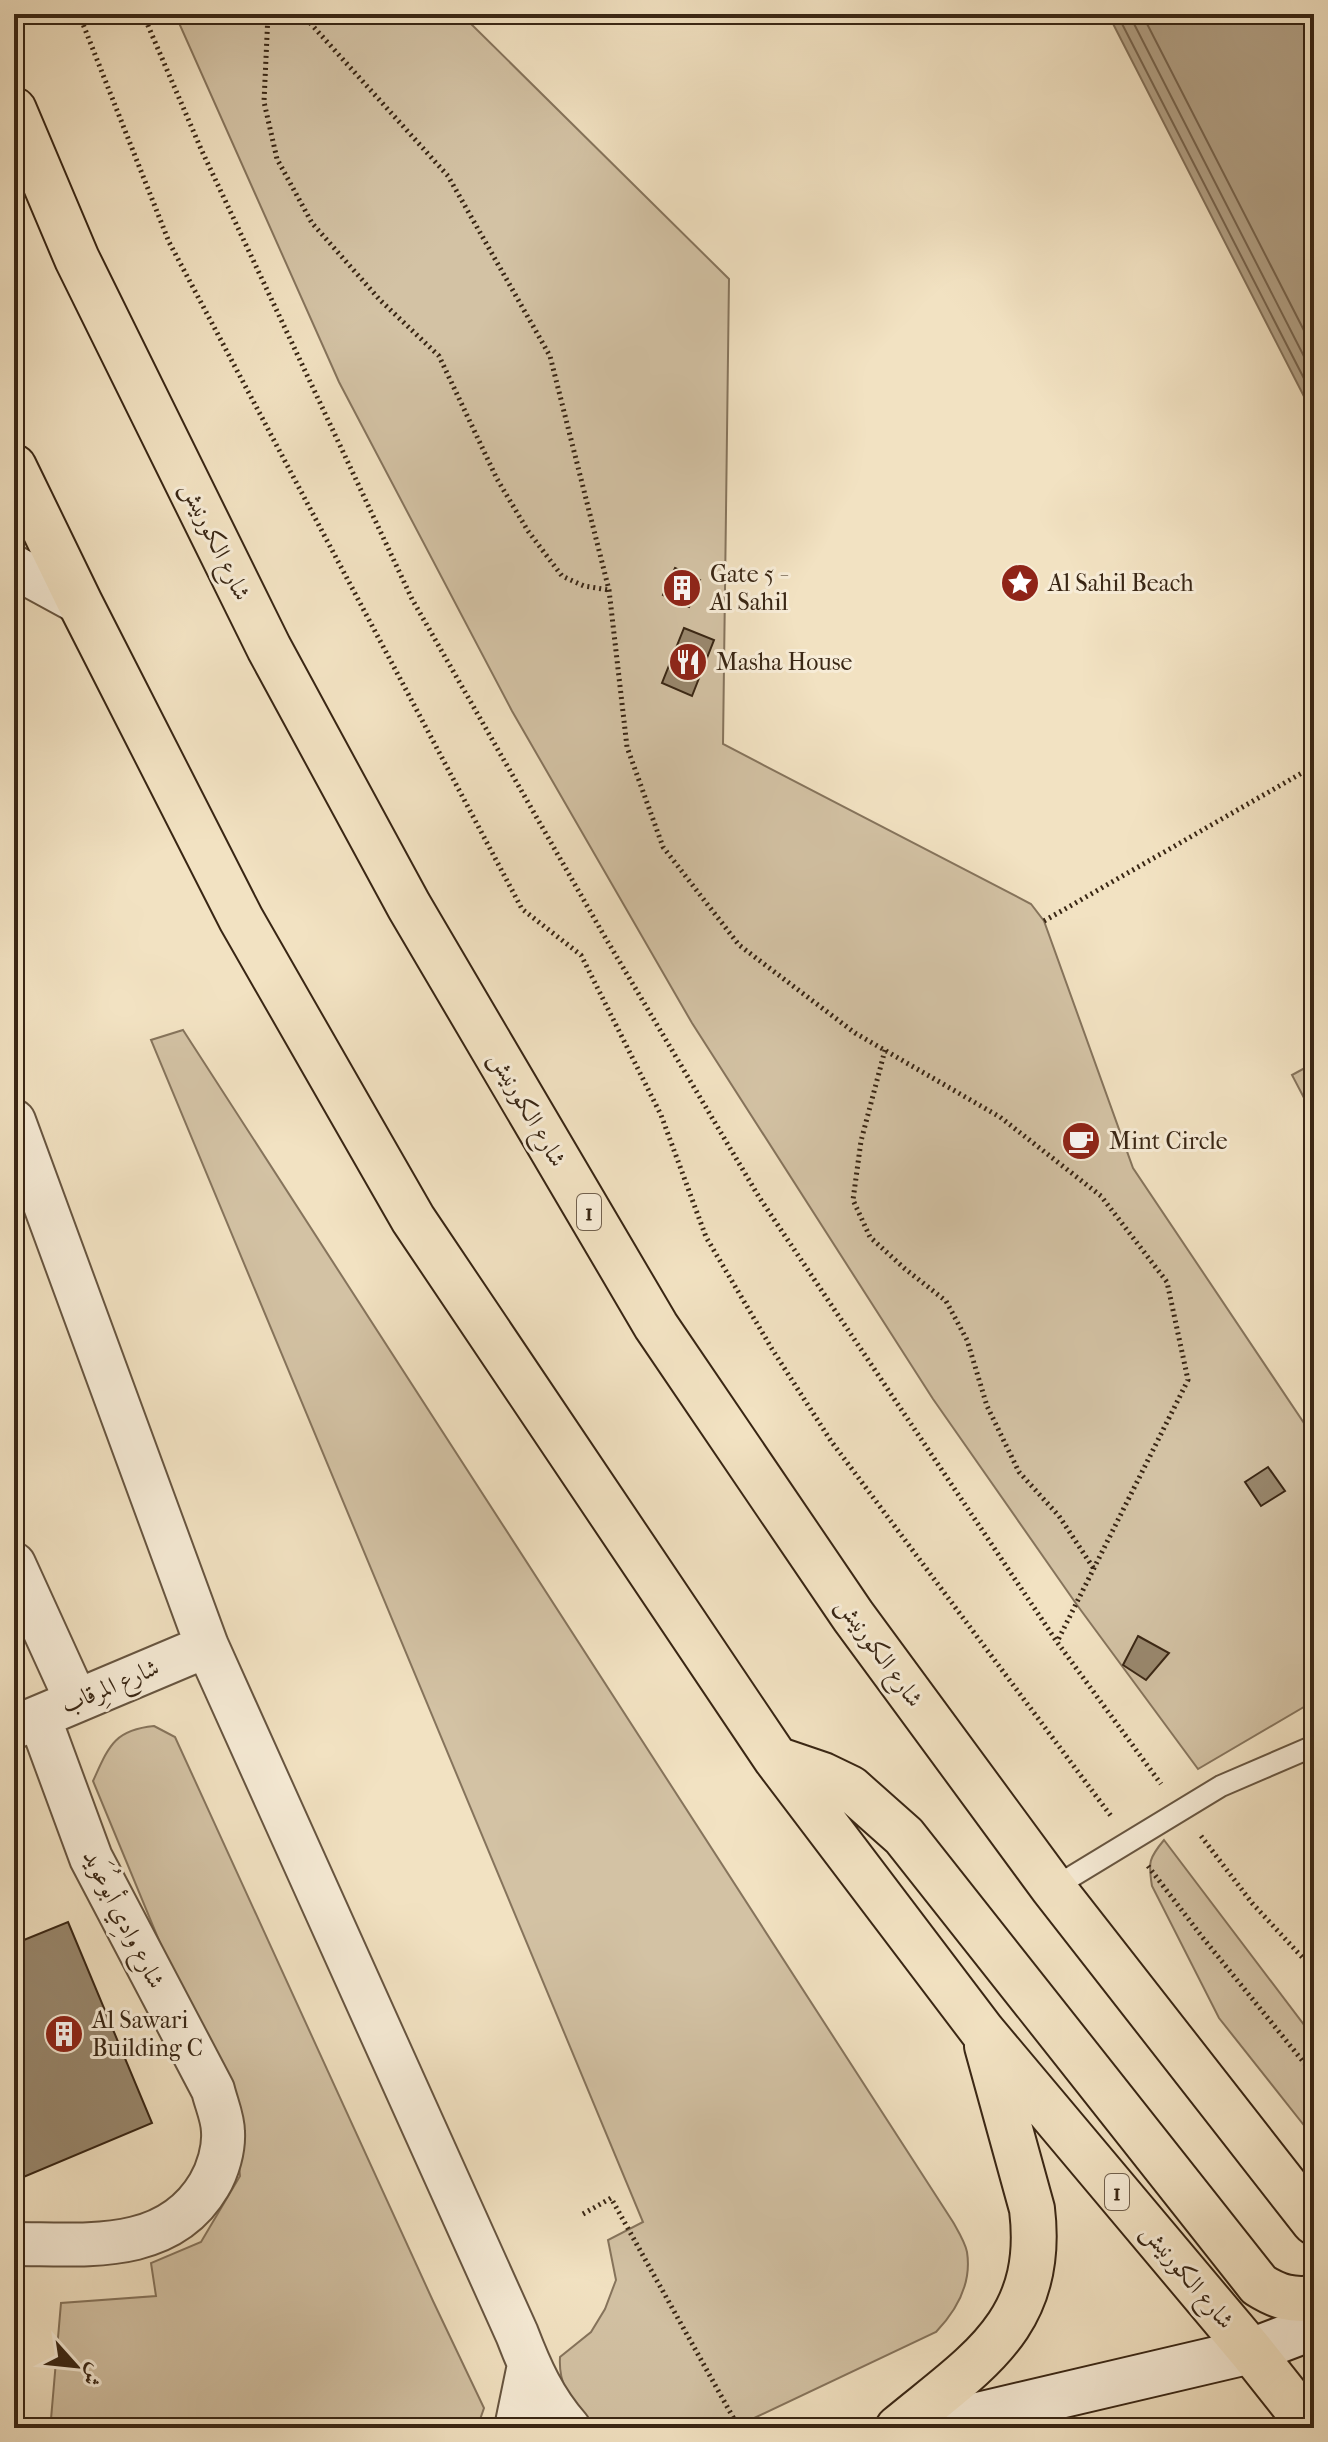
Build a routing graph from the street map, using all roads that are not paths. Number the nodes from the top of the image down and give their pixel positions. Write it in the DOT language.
graph roads {
  1 [pos="14,110"];
  2 [pos="14,467"];
  3 [pos="14,567"];
  4 [pos="80,603"];
  5 [pos="14,1121"];
  6 [pos="14,1564"];
  7 [pos="207,1646"];
  8 [pos="43,1715"];
  9 [pos="1314,1746"];
  10 [pos="776,1759"];
  11 [pos="1053,1888"];
  12 [pos="983,2032"];
  13 [pos="1314,2222"];
  14 [pos="14,2244"];
  15 [pos="1314,2298"];
  16 [pos="1314,2327"];
  17 [pos="1251,2351"];
  18 [pos="529,2365"];
  19 [pos="1306,2425"];
  20 [pos="516,2428"];
  21 [pos="569,2428"];
  22 [pos="898,2428"];
  23 [pos="923,2428"];
  1 -- 11 [label="highway, شارع الكورنيش / 1"];
  2 -- 4 [label="highway, شارع الكورنيش / 1"];
  3 -- 4 [label="street"];
  4 -- 10 [label="highway, شارع الكورنيش / 1"];
  5 -- 7 [label="street"];
  6 -- 8 [label="street, شارع وادِي أبوعُوَيد"];
  7 -- 8 [label="street, شارع المِرقاب"];
  7 -- 18 [label="street"];
  8 -- 14 [label="street, شارع وادِي أبوعُوَيد"];
  9 -- 11 [label="lane"];
  10 -- 12 [label="highway, شارع الكورنيش / 1"];
  10 -- 15 [label="highway"];
  11 -- 13 [label="highway, شارع الكورنيش / 1"];
  12 -- 17 [label="highway, شارع الكورنيش / 1"];
  12 -- 22 [label="highway"];
  16 -- 17 [label="main road"];
  17 -- 19 [label="highway, شارع الكورنيش / 1"];
  17 -- 23 [label="main road"];
  18 -- 20 [label="street"];
  18 -- 21 [label="street"];
}
